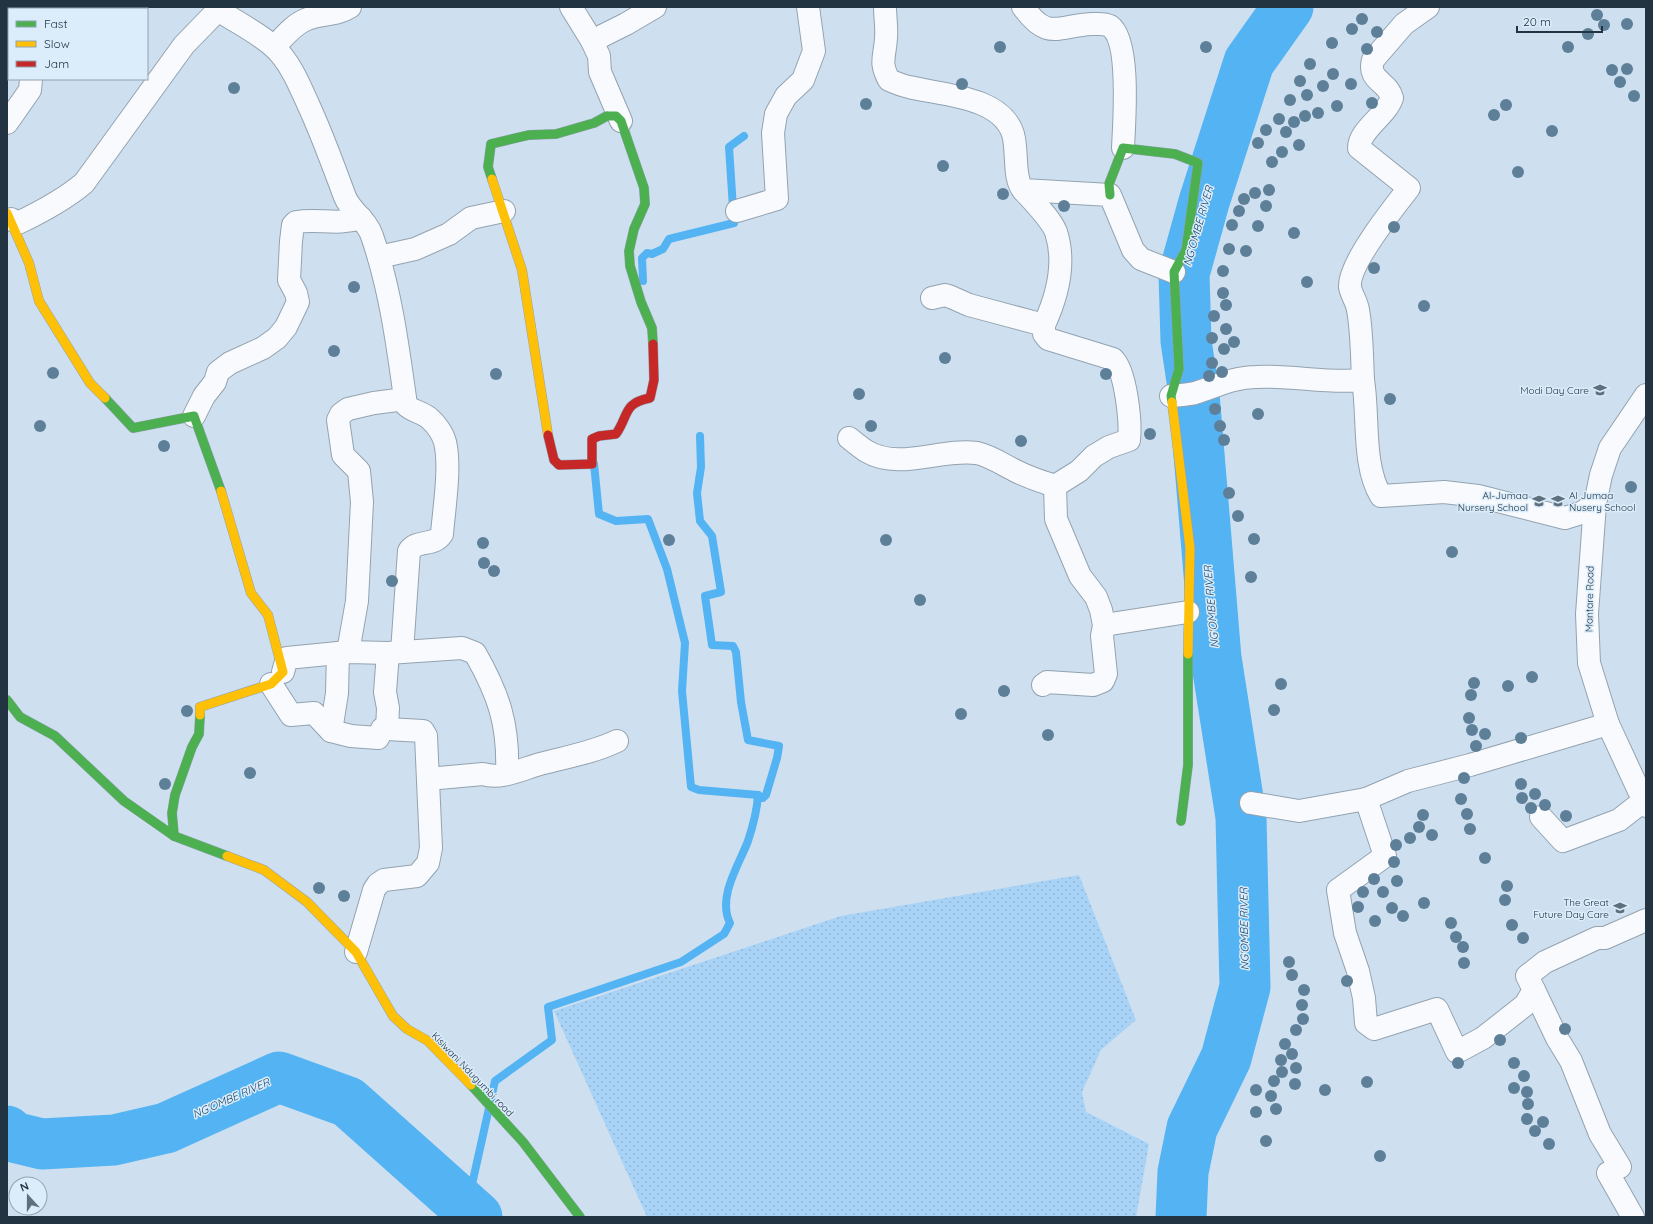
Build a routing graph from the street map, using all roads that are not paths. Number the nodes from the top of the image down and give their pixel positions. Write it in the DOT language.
graph roads {
  1 [pos="350,7"];
  2 [pos="571,7"];
  3 [pos="655,7"];
  4 [pos="808,7"];
  5 [pos="885,7"];
  6 [pos="1023,7"];
  7 [pos="1428,7"];
  8 [pos="220,9"];
  9 [pos="592,41"];
  10 [pos="274,47"];
  11 [pos="31,80"];
  12 [pos="621,121"];
  13 [pos="7,123"];
  14 [pos="1123,148"];
  15 [pos="1023,190"];
  16 [pos="1110,195"];
  17 [pos="504,211"];
  18 [pos="737,211"];
  19 [pos="9,216"];
  20 [pos="361,218"];
  21 [pos="379,257"];
  22 [pos="1174,272"];
  23 [pos="932,298"];
  24 [pos="1044,325"];
  25 [pos="1363,380"];
  26 [pos="1646,395"];
  27 [pos="1170,396"];
  28 [pos="405,399"];
  29 [pos="194,416"];
  30 [pos="849,438"];
  31 [pos="1055,486"];
  32 [pos="1595,504"];
  33 [pos="1188,612"];
  34 [pos="1104,625"];
  35 [pos="395,652"];
  36 [pos="343,653"];
  37 [pos="277,678"];
  38 [pos="1043,685"];
  39 [pos="7,700"];
  40 [pos="1608,724"];
  41 [pos="387,729"];
  42 [pos="331,731"];
  43 [pos="617,741"];
  44 [pos="507,774"];
  45 [pos="428,779"];
  46 [pos="1366,800"];
  47 [pos="1645,801"];
  48 [pos="1251,803"];
  49 [pos="1541,817"];
  50 [pos="1181,821"];
  51 [pos="174,836"];
  52 [pos="1646,920"];
  53 [pos="356,952"];
  54 [pos="1534,990"];
  55 [pos="580,1217"];
  56 [pos="1633,1217"];
  1 -- 10 [label="street"];
  2 -- 9 [label="street"];
  3 -- 9 [label="street"];
  4 -- 18 [label="street"];
  5 -- 15 [label="street"];
  6 -- 14 [label="street"];
  7 -- 25 [label="street"];
  8 -- 10 [label="street"];
  8 -- 19 [label="street"];
  9 -- 12 [label="street"];
  10 -- 20 [label="street"];
  11 -- 13 [label="street"];
  12 -- 17 [label="street"];
  12 -- 17 [label="street"];
  14 -- 16 [label="street"];
  14 -- 22 [label="street"];
  15 -- 16 [label="street"];
  15 -- 24 [label="street"];
  16 -- 22 [label="street"];
  17 -- 21 [label="street"];
  19 -- 29 [label="street"];
  20 -- 21 [label="street"];
  20 -- 29 [label="street"];
  21 -- 28 [label="street"];
  22 -- 27 [label="street"];
  23 -- 24 [label="street"];
  24 -- 31 [label="street"];
  25 -- 27 [label="street"];
  25 -- 32 [label="street"];
  26 -- 32 [label="street, Mantare Road"];
  27 -- 33 [label="street"];
  28 -- 35 [label="street"];
  28 -- 36 [label="street"];
  29 -- 37 [label="street"];
  30 -- 31 [label="street"];
  31 -- 34 [label="street"];
  32 -- 40 [label="street, Mantare Road"];
  33 -- 34 [label="street"];
  33 -- 50 [label="street"];
  34 -- 38 [label="street"];
  35 -- 36 [label="street"];
  35 -- 41 [label="street"];
  35 -- 44 [label="street"];
  36 -- 37 [label="street"];
  36 -- 42 [label="street"];
  37 -- 42 [label="street"];
  37 -- 51 [label="street"];
  39 -- 51 [label="street, Kisiwani Ndugumbi road"];
  40 -- 46 [label="street"];
  40 -- 47 [label="street, Mantare Road"];
  41 -- 42 [label="street"];
  41 -- 45 [label="street"];
  43 -- 44 [label="street"];
  44 -- 45 [label="street"];
  45 -- 53 [label="street"];
  46 -- 48 [label="street"];
  46 -- 54 [label="street"];
  47 -- 49 [label="street"];
  51 -- 53 [label="street, Kisiwani Ndugumbi road"];
  52 -- 54 [label="street"];
  53 -- 55 [label="street, Kisiwani Ndugumbi road"];
  54 -- 56 [label="street"];
}
